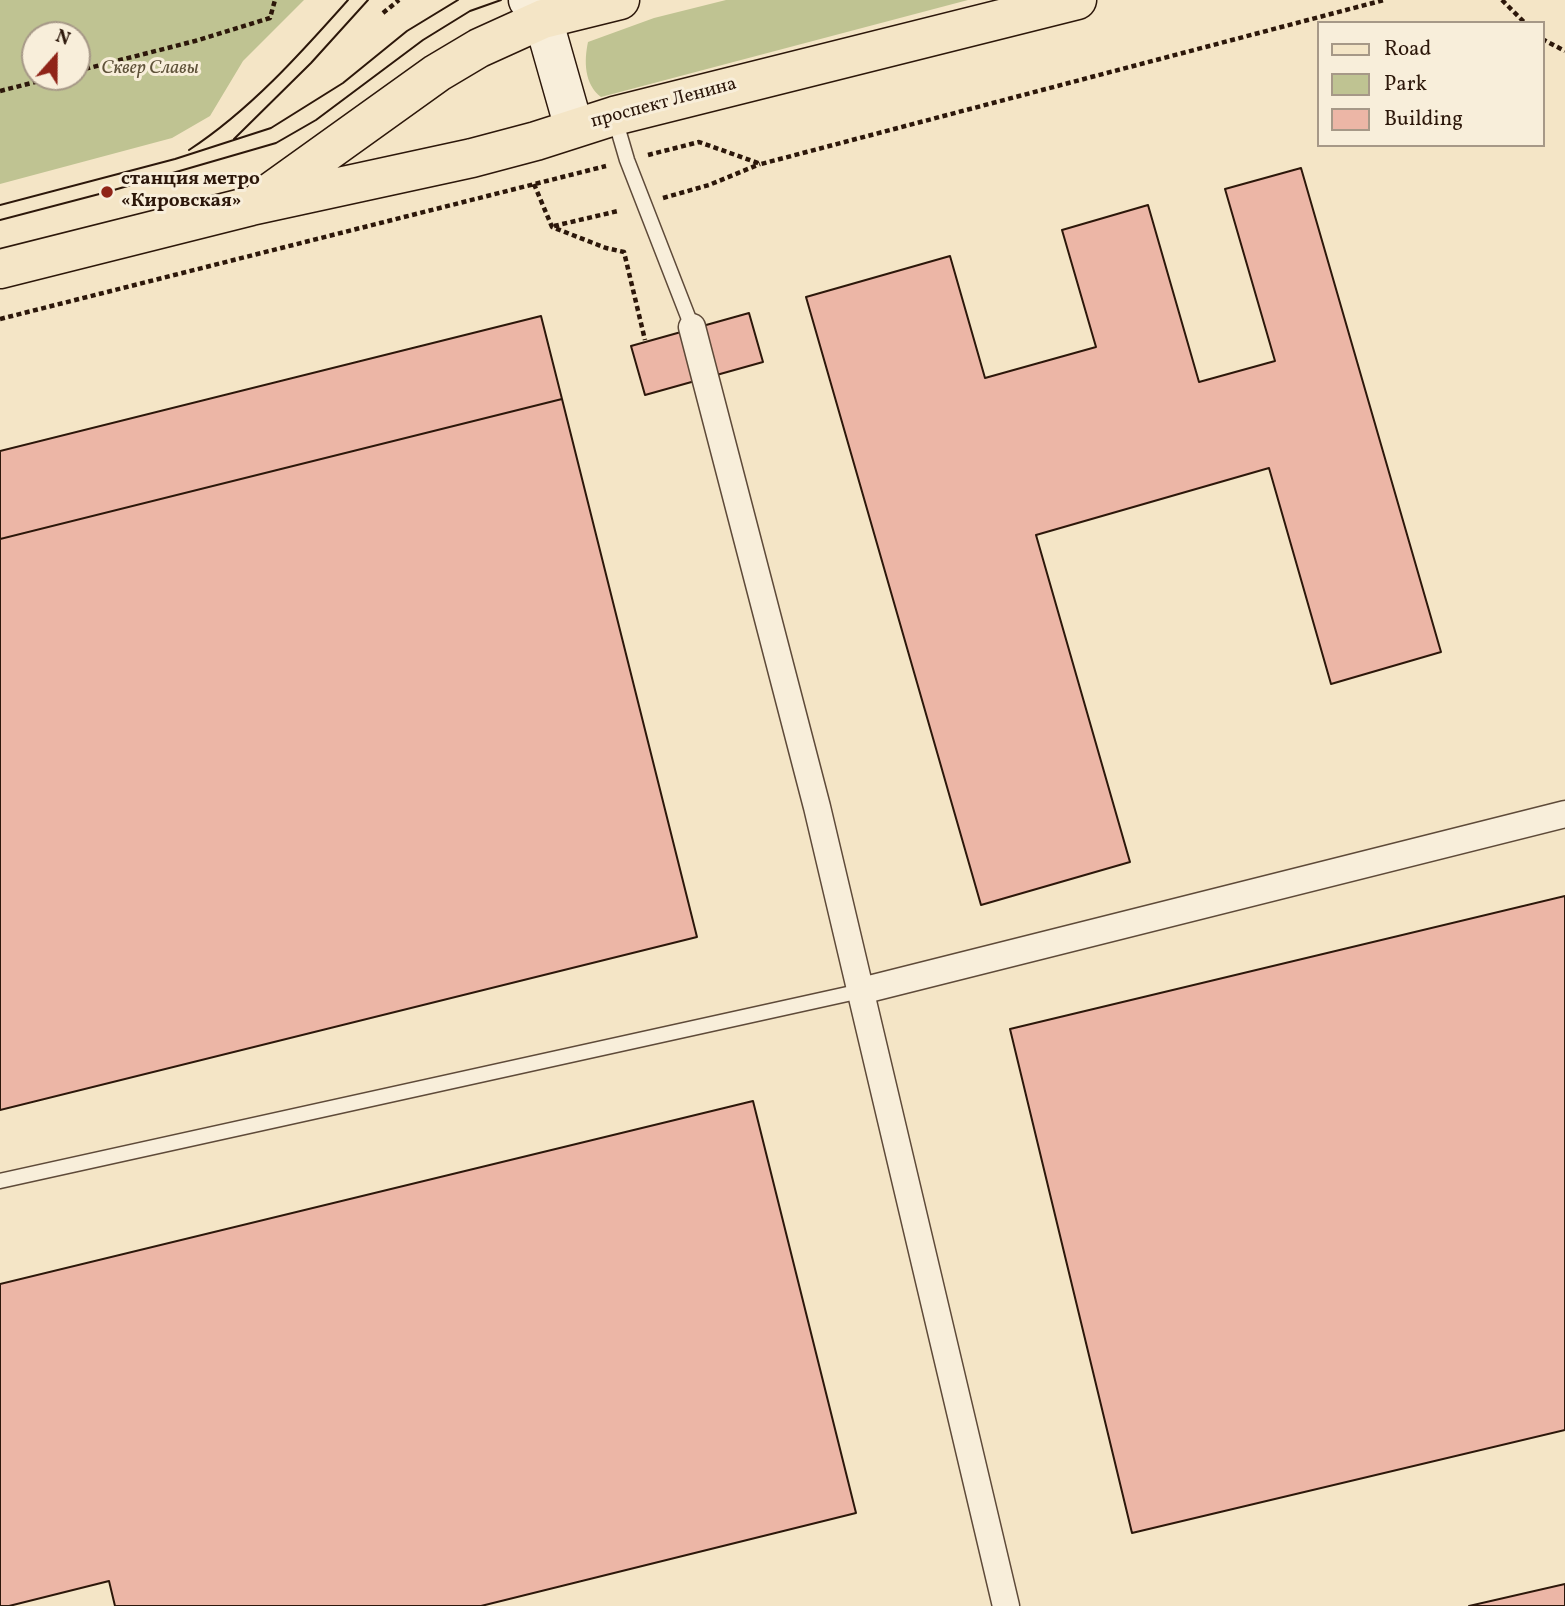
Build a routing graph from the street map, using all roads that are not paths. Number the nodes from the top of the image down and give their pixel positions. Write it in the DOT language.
graph roads {
  1 [pos="620,0"];
  2 [pos="1077,0"];
  3 [pos="536,9"];
  4 [pos="614,116"];
  5 [pos="574,128"];
  6 [pos="251,206"];
  7 [pos="0,269"];
  8 [pos="692,327"];
  9 [pos="1565,814"];
  10 [pos="861,990"];
  11 [pos="0,1181"];
  12 [pos="1006,1606"];
  1 -- 3 [label="main road, проспект Ленина"];
  2 -- 4 [label="main road, проспект Ленина"];
  3 -- 5 [label="street"];
  3 -- 6 [label="main road, проспект Ленина"];
  4 -- 5 [label="main road, проспект Ленина"];
  4 -- 8 [label="lane"];
  5 -- 6 [label="main road, проспект Ленина"];
  6 -- 7 [label="main road, проспект Ленина"];
  8 -- 10 [label="street"];
  9 -- 10 [label="street"];
  10 -- 11 [label="lane"];
  10 -- 12 [label="street"];
}
